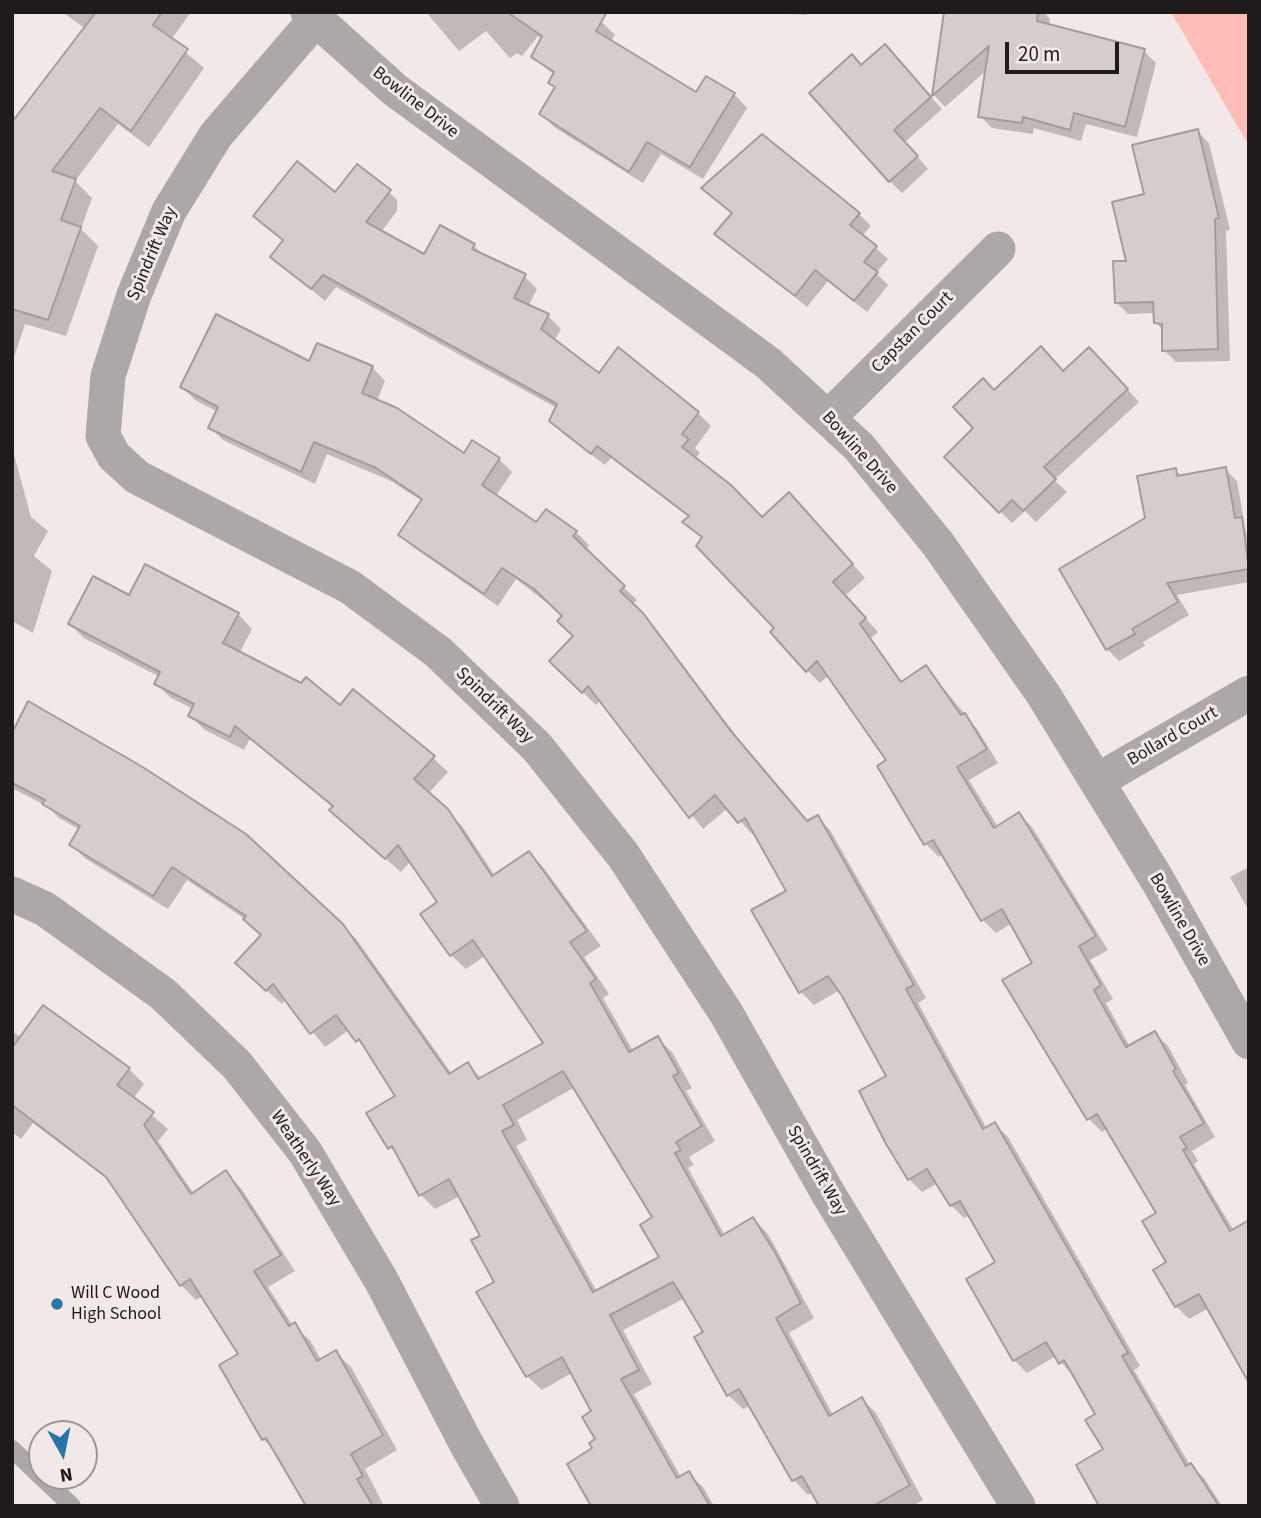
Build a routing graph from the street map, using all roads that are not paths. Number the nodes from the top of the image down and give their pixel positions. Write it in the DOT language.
graph roads {
  1 [pos="312,16"];
  2 [pos="998,249"];
  3 [pos="829,418"];
  4 [pos="1249,693"];
  5 [pos="1097,781"];
  6 [pos="12,894"];
  7 [pos="1249,1042"];
  8 [pos="12,1449"];
  9 [pos="72,1506"];
  10 [pos="502,1506"];
  11 [pos="1018,1506"];
  1 -- 3 [label="street, Bowline Drive"];
  1 -- 11 [label="street, Spindrift Way"];
  2 -- 3 [label="street, Capstan Court"];
  3 -- 5 [label="street, Bowline Drive"];
  4 -- 5 [label="street, Bollard Court"];
  5 -- 7 [label="street, Bowline Drive"];
  6 -- 10 [label="street, Weatherly Way"];
  8 -- 9 [label="lane"];
}
